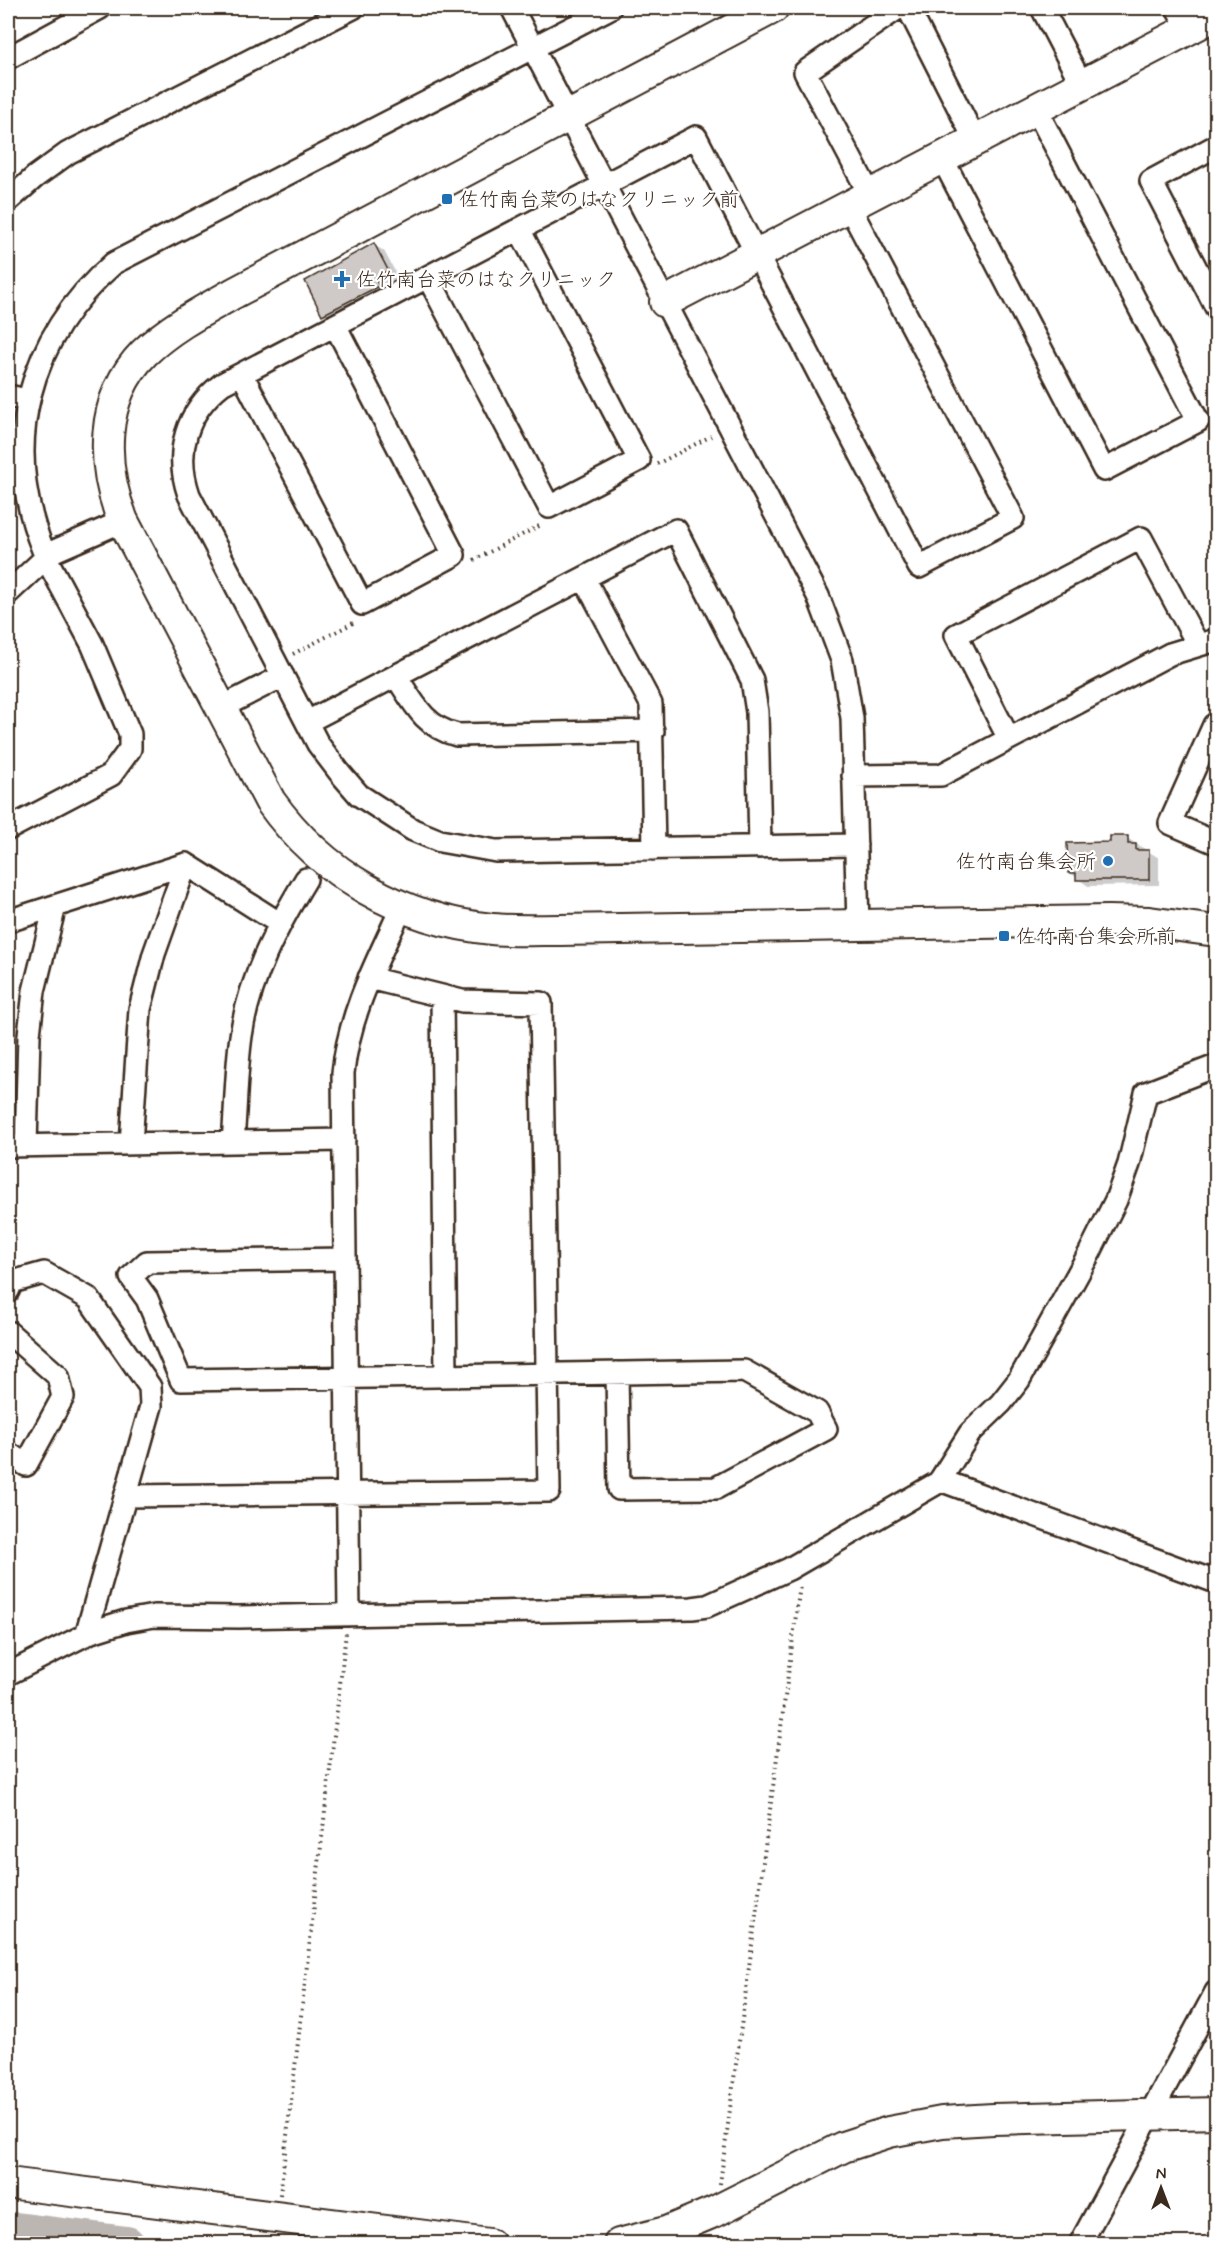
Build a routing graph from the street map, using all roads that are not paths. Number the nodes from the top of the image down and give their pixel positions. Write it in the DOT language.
graph roads {
  1 [pos="100,8"];
  2 [pos="352,8"];
  3 [pos="512,8"];
  4 [pos="610,8"];
  5 [pos="773,8"];
  6 [pos="898,8"];
  7 [pos="908,8"];
  8 [pos="1042,8"];
  9 [pos="1216,15"];
  10 [pos="1183,18"];
  11 [pos="532,47"];
  12 [pos="8,58"];
  13 [pos="1082,85"];
  14 [pos="1036,109"];
  15 [pos="570,117"];
  16 [pos="975,140"];
  17 [pos="1216,146"];
  18 [pos="942,158"];
  19 [pos="606,186"];
  20 [pos="860,200"];
  21 [pos="8,201"];
  22 [pos="519,229"];
  23 [pos="757,254"];
  24 [pos="428,277"];
  25 [pos="1211,281"];
  26 [pos="665,302"];
  27 [pos="1216,307"];
  28 [pos="335,325"];
  29 [pos="242,374"];
  30 [pos="17,398"];
  31 [pos="123,521"];
  32 [pos="49,555"];
  33 [pos="584,578"];
  34 [pos="8,593"];
  35 [pos="1207,643"];
  36 [pos="284,667"];
  37 [pos="396,676"];
  38 [pos="220,708"];
  39 [pos="307,722"];
  40 [pos="1216,726"];
  41 [pos="653,731"];
  42 [pos="1009,739"];
  43 [pos="854,776"];
  44 [pos="8,829"];
  45 [pos="1216,843"];
  46 [pos="856,845"];
  47 [pos="760,847"];
  48 [pos="654,849"];
  49 [pos="186,864"];
  50 [pos="306,879"];
  51 [pos="56,906"];
  52 [pos="402,907"];
  53 [pos="8,921"];
  54 [pos="279,923"];
  55 [pos="858,924"];
  56 [pos="1216,931"];
  57 [pos="369,978"];
  58 [pos="442,997"];
  59 [pos="1216,1066"];
  60 [pos="344,1140"];
  61 [pos="234,1142"];
  62 [pos="130,1144"];
  63 [pos="17,1145"];
  64 [pos="345,1259"];
  65 [pos="8,1291"];
  66 [pos="8,1332"];
  67 [pos="617,1373"];
  68 [pos="547,1374"];
  69 [pos="446,1376"];
  70 [pos="346,1377"];
  71 [pos="8,1453"];
  72 [pos="940,1480"];
  73 [pos="347,1493"];
  74 [pos="126,1496"];
  75 [pos="1216,1582"];
  76 [pos="349,1615"];
  77 [pos="86,1635"];
  78 [pos="8,1674"];
  79 [pos="1216,1992"];
  80 [pos="1216,2113"];
  81 [pos="1148,2115"];
  82 [pos="8,2183"];
  83 [pos="489,2244"];
  84 [pos="619,2244"];
  85 [pos="1080,2244"];
  1 -- 12 [label="street"];
  2 -- 21 [label="street"];
  3 -- 11 [label="street"];
  4 -- 11 [label="street"];
  5 -- 15 [label="street"];
  6 -- 20 [label="street"];
  7 -- 16 [label="street"];
  8 -- 13 [label="street"];
  9 -- 10 [label="street"];
  10 -- 13 [label="street"];
  11 -- 15 [label="street"];
  11 -- 30 [label="street"];
  13 -- 14 [label="street"];
  14 -- 16 [label="street"];
  14 -- 18 [label="street"];
  15 -- 19 [label="street"];
  15 -- 31 [label="street"];
  16 -- 18 [label="street"];
  17 -- 25 [label="street"];
  18 -- 20 [label="street"];
  19 -- 22 [label="street"];
  19 -- 23 [label="street"];
  19 -- 26 [label="street"];
  20 -- 23 [label="street"];
  20 -- 23 [label="street"];
  22 -- 24 [label="street"];
  22 -- 24 [label="street"];
  23 -- 26 [label="street"];
  24 -- 28 [label="street"];
  25 -- 27 [label="street"];
  26 -- 43 [label="street"];
  28 -- 29 [label="street"];
  28 -- 29 [label="street"];
  29 -- 36 [label="street"];
  30 -- 32 [label="street"];
  31 -- 32 [label="street"];
  31 -- 38 [label="street"];
  32 -- 34 [label="street"];
  32 -- 44 [label="street"];
  33 -- 37 [label="street"];
  33 -- 41 [label="street"];
  33 -- 47 [label="street"];
  35 -- 42 [label="street"];
  35 -- 42 [label="street"];
  36 -- 38 [label="street"];
  36 -- 39 [label="street"];
  37 -- 39 [label="street"];
  37 -- 41 [label="street"];
  38 -- 52 [label="street"];
  39 -- 48 [label="street"];
  40 -- 45 [label="street"];
  41 -- 48 [label="street"];
  42 -- 43 [label="street"];
  43 -- 46 [label="street"];
  46 -- 47 [label="street"];
  46 -- 55 [label="street"];
  47 -- 48 [label="street"];
  49 -- 51 [label="street"];
  49 -- 54 [label="street"];
  49 -- 62 [label="street"];
  50 -- 54 [label="street"];
  51 -- 53 [label="street"];
  51 -- 63 [label="street"];
  52 -- 55 [label="street"];
  52 -- 57 [label="street"];
  54 -- 61 [label="street"];
  55 -- 56 [label="street"];
  57 -- 58 [label="street"];
  57 -- 60 [label="street"];
  58 -- 68 [label="street"];
  58 -- 69 [label="street"];
  59 -- 72 [label="street"];
  60 -- 61 [label="street"];
  60 -- 64 [label="street"];
  61 -- 62 [label="street"];
  62 -- 63 [label="street"];
  64 -- 70 [label="street"];
  64 -- 70 [label="street"];
  65 -- 74 [label="street"];
  66 -- 71 [label="street"];
  67 -- 67 [label="street"];
  67 -- 68 [label="street"];
  68 -- 69 [label="street"];
  68 -- 73 [label="street"];
  69 -- 70 [label="street"];
  70 -- 73 [label="street"];
  72 -- 75 [label="street"];
  72 -- 76 [label="street"];
  73 -- 74 [label="street"];
  73 -- 76 [label="street"];
  74 -- 77 [label="street"];
  76 -- 77 [label="street"];
  77 -- 78 [label="street"];
  79 -- 81 [label="street"];
  80 -- 81 [label="street"];
  81 -- 84 [label="street"];
  81 -- 85 [label="street"];
  82 -- 83 [label="street"];
}
